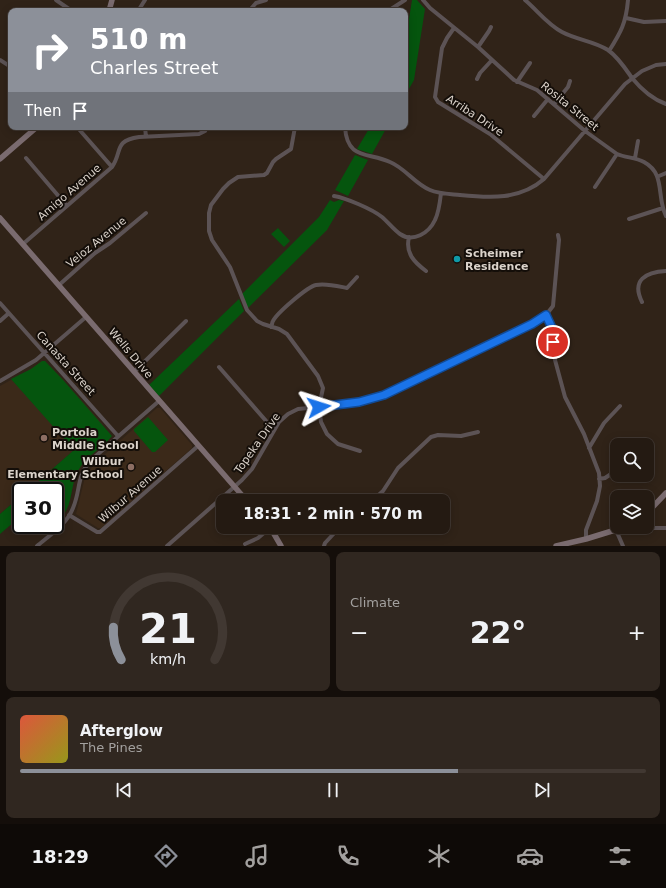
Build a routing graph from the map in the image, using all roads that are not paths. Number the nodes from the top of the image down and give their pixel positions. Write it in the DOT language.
graph roads {
  1 [pos="56,0"];
  2 [pos="266,0"];
  3 [pos="404,0"];
  4 [pos="423,0"];
  5 [pos="527,0"];
  6 [pos="628,0"];
  7 [pos="68,8"];
  8 [pos="252,8"];
  9 [pos="392,8"];
  10 [pos="626,18"];
  11 [pos="666,21"];
  12 [pos="491,27"];
  13 [pos="454,28"];
  14 [pos="478,46"];
  15 [pos="609,51"];
  16 [pos="492,60"];
  17 [pos="530,62"];
  18 [pos="666,64"];
  19 [pos="632,78"];
  20 [pos="477,79"];
  21 [pos="570,81"];
  22 [pos="517,82"];
  23 [pos="548,99"];
  24 [pos="554,104"];
  25 [pos="666,104"];
  26 [pos="534,116"];
  27 [pos="34,130"];
  28 [pos="80,130"];
  29 [pos="145,130"];
  30 [pos="206,130"];
  31 [pos="294,130"];
  32 [pos="345,130"];
  33 [pos="585,131"];
  34 [pos="146,136"];
  35 [pos="638,141"];
  36 [pos="617,154"];
  37 [pos="26,158"];
  38 [pos="635,158"];
  39 [pos="0,160"];
  40 [pos="112,167"];
  41 [pos="666,173"];
  42 [pos="659,176"];
  43 [pos="544,179"];
  44 [pos="595,187"];
  45 [pos="441,193"];
  46 [pos="334,196"];
  47 [pos="67,206"];
  48 [pos="663,208"];
  49 [pos="146,213"];
  50 [pos="666,216"];
  51 [pos="0,218"];
  52 [pos="629,219"];
  53 [pos="558,235"];
  54 [pos="410,237"];
  55 [pos="23,244"];
  56 [pos="426,271"];
  57 [pos="666,271"];
  58 [pos="358,277"];
  59 [pos="59,285"];
  60 [pos="642,302"];
  61 [pos="0,303"];
  62 [pos="9,313"];
  63 [pos="546,315"];
  64 [pos="86,317"];
  65 [pos="0,321"];
  66 [pos="186,321"];
  67 [pos="271,327"];
  68 [pos="44,353"];
  69 [pos="219,367"];
  70 [pos="134,372"];
  71 [pos="0,381"];
  72 [pos="159,401"];
  73 [pos="620,406"];
  74 [pos="319,407"];
  75 [pos="274,430"];
  76 [pos="478,432"];
  77 [pos="118,436"];
  78 [pos="198,446"];
  79 [pos="589,448"];
  80 [pos="360,451"];
  81 [pos="610,474"];
  82 [pos="599,480"];
  83 [pos="235,487"];
  84 [pos="666,493"];
  85 [pos="241,494"];
  86 [pos="380,494"];
  87 [pos="654,506"];
  88 [pos="70,515"];
  89 [pos="654,527"];
  90 [pos="666,528"];
  91 [pos="610,532"];
  92 [pos="262,534"];
  93 [pos="274,534"];
  94 [pos="333,534"];
  95 [pos="618,534"];
  96 [pos="586,539"];
  97 [pos="245,544"];
  98 [pos="37,546"];
  99 [pos="166,546"];
  100 [pos="281,546"];
  101 [pos="324,546"];
  102 [pos="556,546"];
  103 [pos="623,546"];
  1 -- 7 [label="street"];
  2 -- 8 [label="street"];
  3 -- 9 [label="street"];
  4 -- 13 [label="street, Rosita Street"];
  5 -- 15 [label="street"];
  6 -- 10 [label="street"];
  10 -- 11 [label="street"];
  10 -- 15 [label="street"];
  12 -- 14 [label="street"];
  13 -- 14 [label="street, Rosita Street"];
  13 -- 43 [label="street, Arriba Drive"];
  14 -- 16 [label="street, Rosita Street"];
  15 -- 19 [label="street"];
  16 -- 20 [label="street"];
  16 -- 22 [label="street, Rosita Street"];
  17 -- 22 [label="street"];
  18 -- 19 [label="street"];
  19 -- 25 [label="street"];
  19 -- 33 [label="street"];
  21 -- 24 [label="street"];
  22 -- 23 [label="street, Rosita Street"];
  23 -- 24 [label="street, Rosita Street"];
  23 -- 26 [label="street"];
  24 -- 33 [label="street, Rosita Street"];
  27 -- 39 [label="main road"];
  28 -- 40 [label="street"];
  29 -- 34 [label="street"];
  30 -- 34 [label="street, Amigo Avenue"];
  31 -- 67 [label="street"];
  32 -- 45 [label="street"];
  33 -- 36 [label="street, Rosita Street"];
  33 -- 43 [label="street"];
  34 -- 40 [label="street, Amigo Avenue"];
  35 -- 38 [label="street"];
  36 -- 38 [label="street, Rosita Street"];
  36 -- 44 [label="street"];
  37 -- 47 [label="street"];
  38 -- 42 [label="street, Rosita Street"];
  40 -- 47 [label="street, Amigo Avenue"];
  41 -- 42 [label="street"];
  42 -- 48 [label="street"];
  43 -- 45 [label="street"];
  45 -- 54 [label="street"];
  46 -- 54 [label="street"];
  47 -- 55 [label="street, Amigo Avenue"];
  48 -- 50 [label="street"];
  48 -- 52 [label="street"];
  49 -- 59 [label="street, Veloz Avenue"];
  51 -- 55 [label="main road, Wells Drive"];
  53 -- 63 [label="street"];
  54 -- 56 [label="street"];
  55 -- 59 [label="main road, Wells Drive"];
  57 -- 60 [label="street"];
  58 -- 67 [label="street"];
  59 -- 64 [label="main road, Wells Drive"];
  61 -- 62 [label="street, Canasta Street"];
  62 -- 65 [label="street"];
  62 -- 68 [label="street, Canasta Street"];
  63 -- 74 [label="street, Topeka Drive"];
  63 -- 79 [label="street"];
  64 -- 68 [label="street"];
  64 -- 70 [label="main road, Wells Drive"];
  66 -- 70 [label="street"];
  67 -- 74 [label="street"];
  68 -- 71 [label="street"];
  68 -- 77 [label="street, Canasta Street"];
  69 -- 75 [label="street"];
  70 -- 72 [label="main road, Wells Drive"];
  72 -- 77 [label="street"];
  72 -- 78 [label="main road, Wells Drive"];
  73 -- 79 [label="street"];
  74 -- 75 [label="street, Topeka Drive"];
  74 -- 80 [label="street"];
  75 -- 83 [label="street, Topeka Drive"];
  76 -- 86 [label="street"];
  77 -- 88 [label="street"];
  78 -- 83 [label="main road, Wells Drive"];
  78 -- 88 [label="street, Wilbur Avenue"];
  79 -- 82 [label="street"];
  81 -- 82 [label="street"];
  82 -- 96 [label="street"];
  83 -- 85 [label="main road, Wells Drive"];
  83 -- 99 [label="street, Topeka Drive"];
  84 -- 87 [label="main road"];
  88 -- 98 [label="street"];
  89 -- 90 [label="street"];
  91 -- 96 [label="main road"];
  92 -- 97 [label="street"];
  93 -- 100 [label="main road"];
  94 -- 101 [label="street"];
  95 -- 103 [label="street"];
  96 -- 102 [label="main road"];
}
